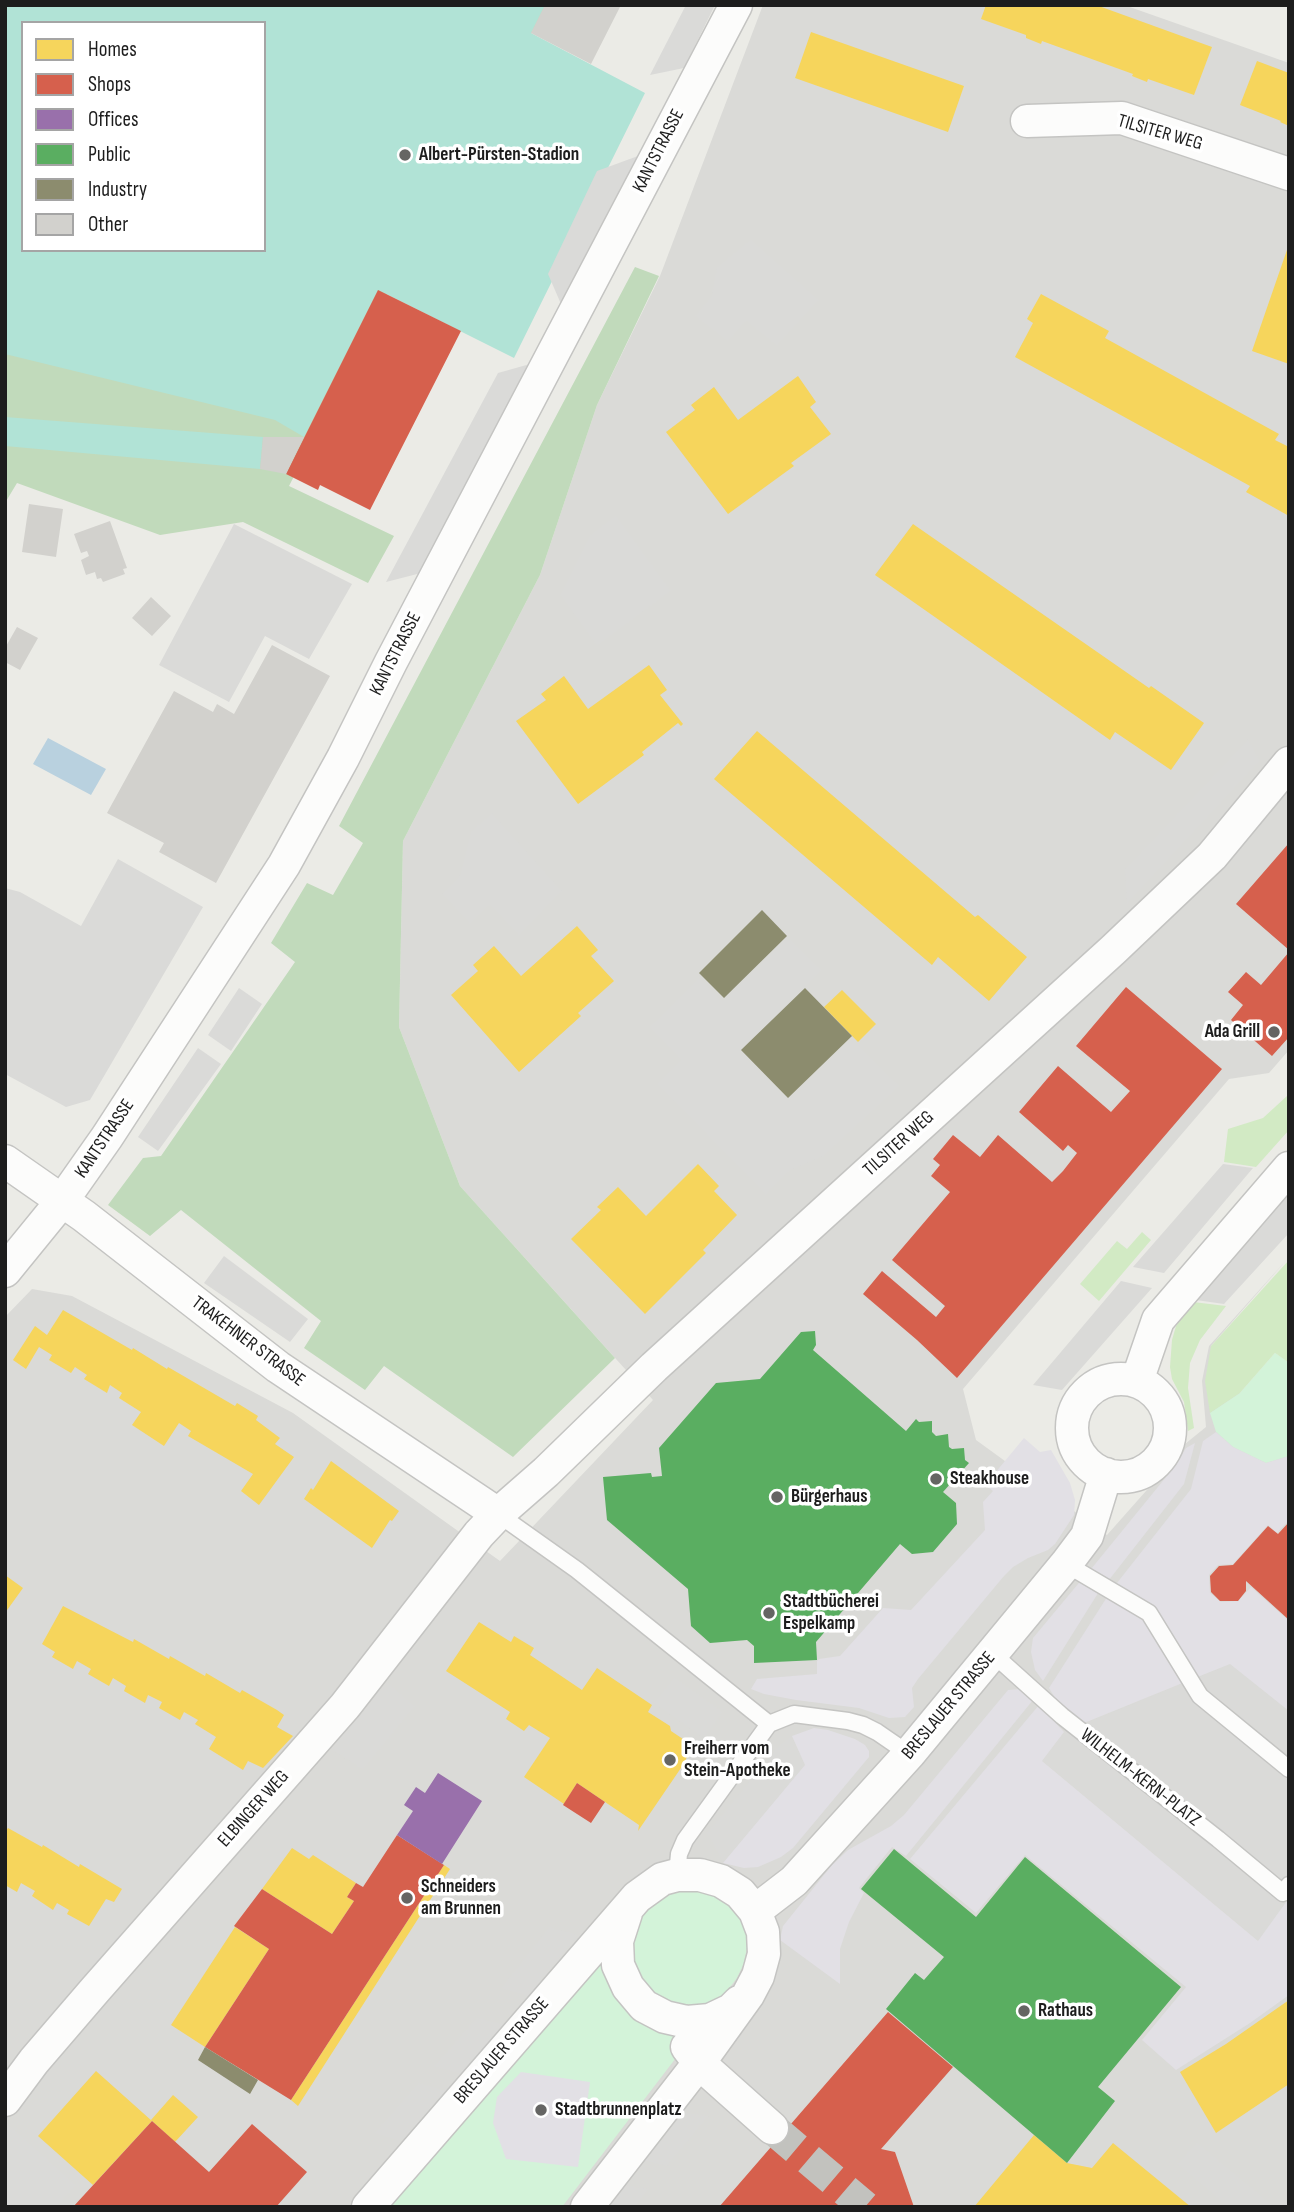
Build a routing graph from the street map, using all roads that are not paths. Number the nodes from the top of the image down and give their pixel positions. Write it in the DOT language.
graph roads {
  1 [pos="736,5"];
  2 [pos="1027,121"];
  3 [pos="1289,174"];
  4 [pos="1289,763"];
  5 [pos="5,1161"];
  6 [pos="1289,1168"];
  7 [pos="62,1201"];
  8 [pos="5,1271"];
  9 [pos="1137,1381"];
  10 [pos="1106,1474"];
  11 [pos="498,1514"];
  12 [pos="1066,1564"];
  13 [pos="993,1654"];
  14 [pos="769,1724"];
  15 [pos="909,1754"];
  16 [pos="1289,1769"];
  17 [pos="677,1875"];
  18 [pos="1289,1885"];
  19 [pos="636,1897"];
  20 [pos="755,1911"];
  21 [pos="748,1995"];
  22 [pos="665,2017"];
  23 [pos="699,2063"];
  24 [pos="5,2100"];
  25 [pos="772,2128"];
  26 [pos="368,2207"];
  27 [pos="587,2207"];
  1 -- 7 [label="street, KANTSTRASSE"];
  2 -- 3 [label="street, TILSITER WEG"];
  4 -- 11 [label="street, TILSITER WEG"];
  5 -- 7 [label="street, TRAKEHNER STRASSE"];
  6 -- 9 [label="street"];
  7 -- 8 [label="street, KANTSTRASSE"];
  7 -- 11 [label="street, TRAKEHNER STRASSE"];
  9 -- 10 [label="street"];
  9 -- 10 [label="street"];
  10 -- 12 [label="street, BRESLAUER STRASSE"];
  11 -- 14 [label="lane"];
  11 -- 24 [label="street, ELBINGER WEG"];
  12 -- 13 [label="street, BRESLAUER STRASSE"];
  12 -- 16 [label="lane"];
  13 -- 15 [label="street, BRESLAUER STRASSE"];
  13 -- 18 [label="lane, WILHELM-KERN-PLATZ"];
  14 -- 15 [label="lane"];
  14 -- 17 [label="lane"];
  15 -- 20 [label="street, BRESLAUER STRASSE"];
  17 -- 19 [label="street, BRESLAUER STRASSE"];
  17 -- 20 [label="street"];
  19 -- 22 [label="street"];
  19 -- 26 [label="street, BRESLAUER STRASSE"];
  20 -- 21 [label="street"];
  21 -- 22 [label="street"];
  21 -- 23 [label="street"];
  22 -- 23 [label="street"];
  23 -- 25 [label="street"];
  23 -- 27 [label="street"];
}
